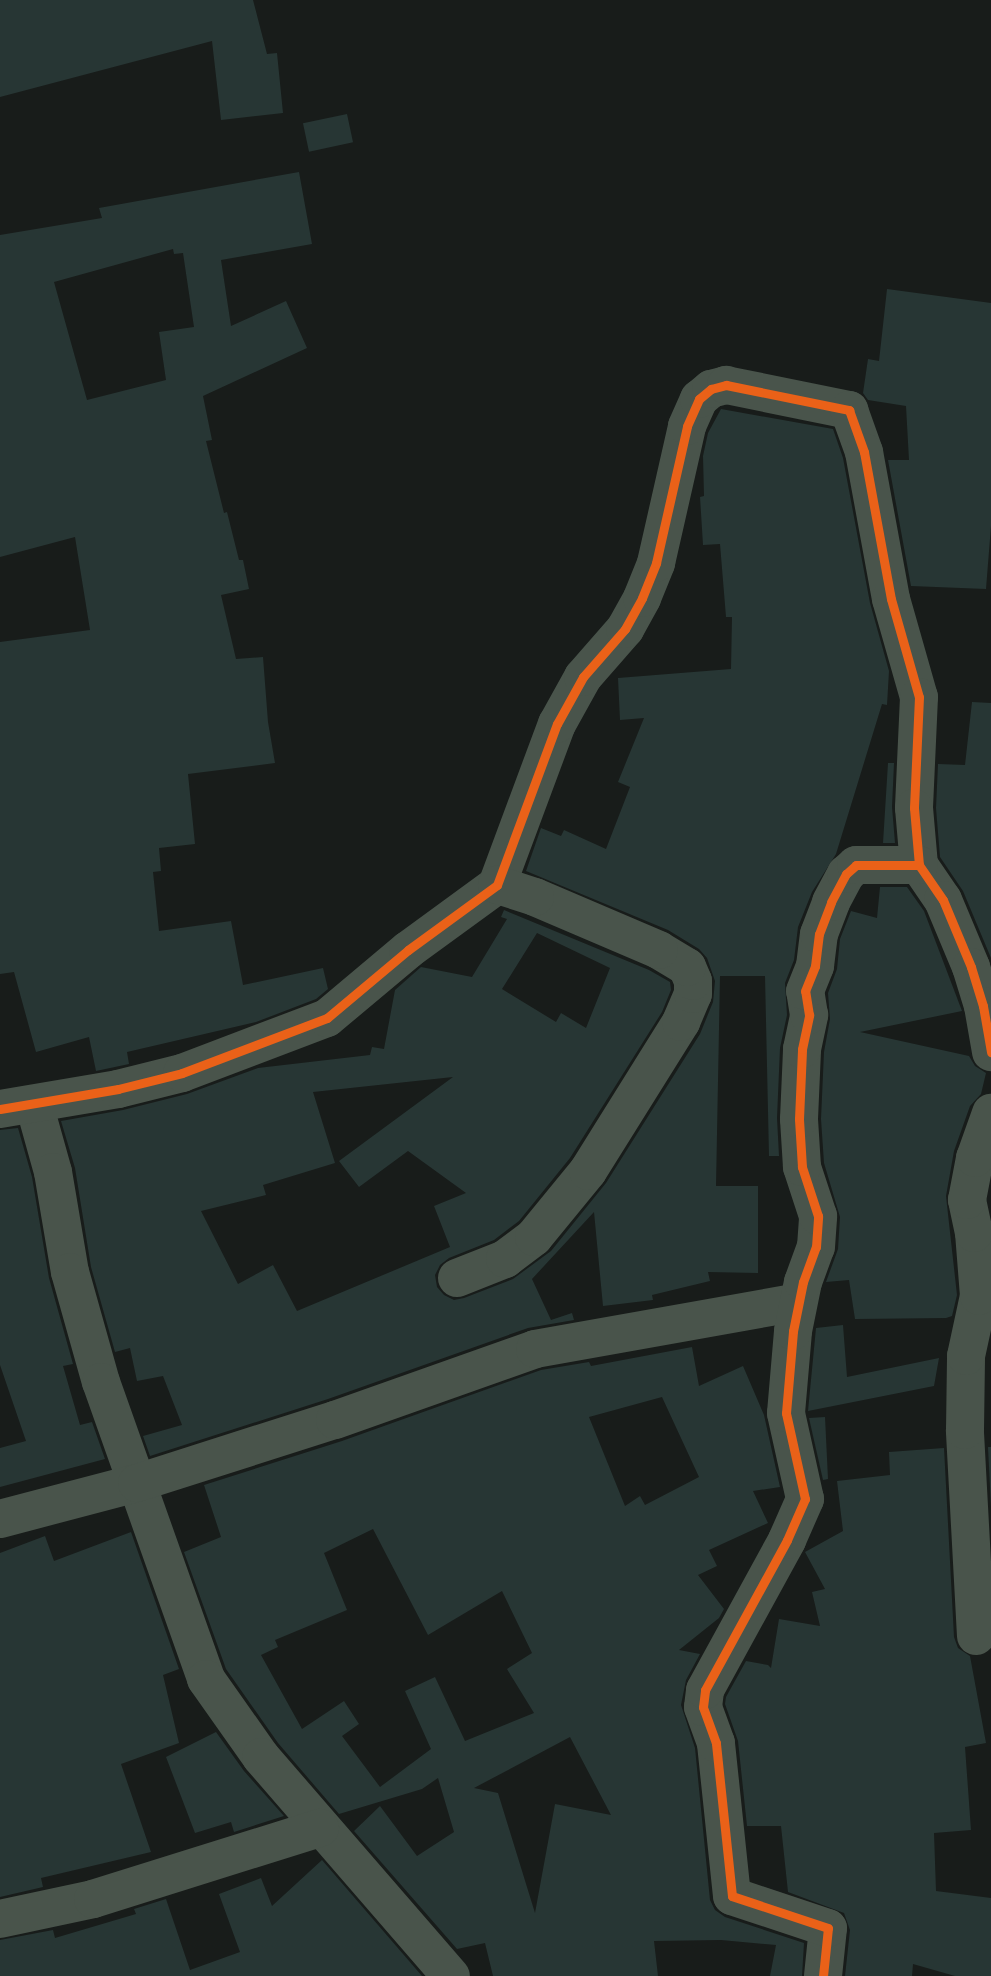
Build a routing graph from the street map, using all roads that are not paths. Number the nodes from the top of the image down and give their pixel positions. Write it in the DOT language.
graph roads {
  1 [pos="919,865"];
  2 [pos="497,885"];
  3 [pos="991,1052"];
  4 [pos="17,1107"];
  5 [pos="991,1113"];
  6 [pos="457,1278"];
  7 [pos="798,1302"];
  8 [pos="137,1483"];
  9 [pos="0,1519"];
  10 [pos="976,1636"];
  11 [pos="320,1828"];
  12 [pos="0,1919"];
  13 [pos="451,1976"];
  14 [pos="823,1976"];
  1 -- 2 [label="street"];
  1 -- 3 [label="street"];
  1 -- 7 [label="street"];
  2 -- 4 [label="street"];
  2 -- 6 [label="street"];
  4 -- 8 [label="street"];
  5 -- 10 [label="street"];
  7 -- 8 [label="street"];
  7 -- 14 [label="street"];
  8 -- 9 [label="street"];
  8 -- 11 [label="street"];
  11 -- 12 [label="street"];
  11 -- 13 [label="street"];
}
